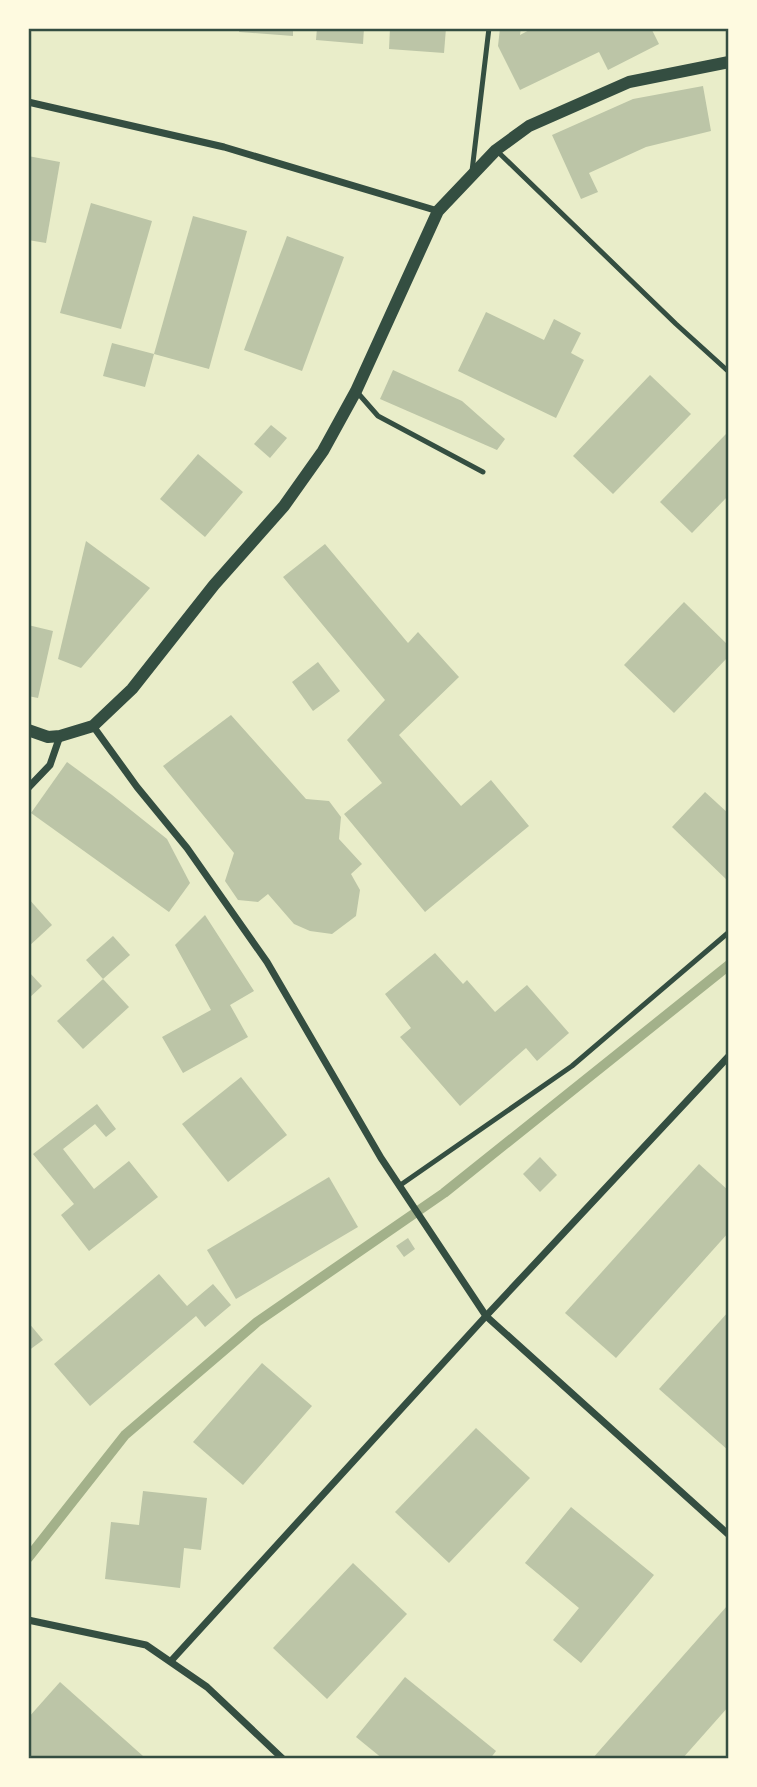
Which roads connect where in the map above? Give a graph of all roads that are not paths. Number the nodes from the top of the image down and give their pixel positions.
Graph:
1 (489, 28) edge
2 (729, 62) edge
3 (28, 102) edge
4 (496, 150) junction
5 (471, 174) junction
6 (438, 211) junction
7 (729, 372) edge
8 (356, 391) junction
9 (483, 472) dead end
10 (93, 726) junction
11 (28, 730) edge
12 (60, 736) junction
13 (28, 788) edge
14 (729, 932) edge
15 (729, 1056) edge
16 (399, 1186) junction
17 (486, 1316) junction
18 (729, 1535) edge
19 (29, 1621) edge
20 (171, 1661) junction
21 (283, 1759) edge

1 - 5 lane
2 - 4 street
3 - 6 street
4 - 5 street
4 - 7 lane
5 - 6 street
6 - 8 street
8 - 9 lane
8 - 10 street
10 - 12 street
10 - 16 street
11 - 12 street
12 - 13 street
14 - 16 lane
15 - 17 street
16 - 17 street
17 - 18 street
17 - 20 street
19 - 20 street
20 - 21 street

